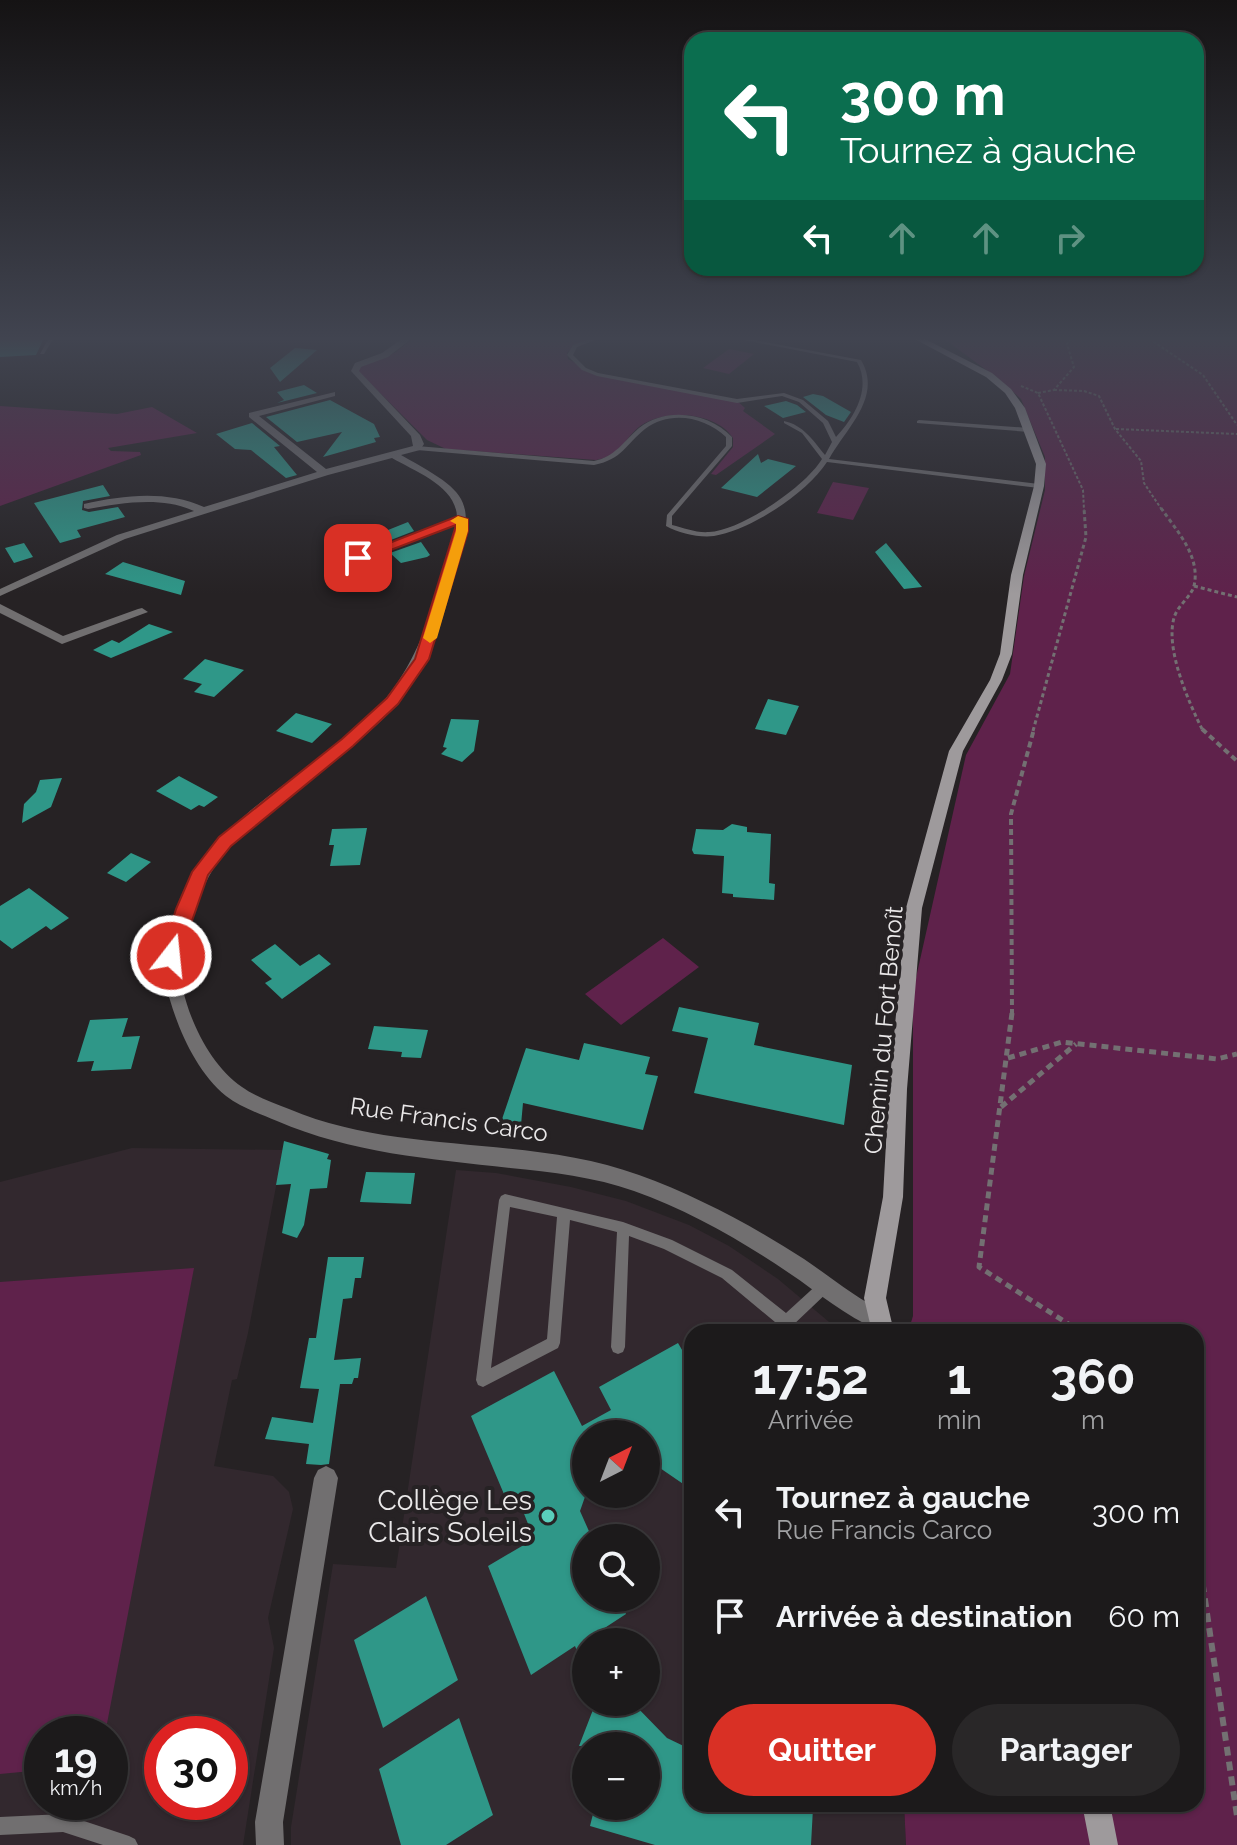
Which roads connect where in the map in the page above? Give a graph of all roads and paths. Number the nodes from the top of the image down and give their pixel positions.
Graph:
1 (261, 422) edge
2 (403, 422) edge
3 (652, 422) edge
4 (709, 422) edge
5 (786, 422) dead end
6 (826, 422) edge
7 (850, 422) edge
8 (920, 422) edge
9 (1025, 422) edge
10 (1052, 422) edge
11 (1112, 422) edge
12 (1115, 429) junction
13 (1029, 430) junction
14 (1237, 434) edge
15 (835, 442) junction
16 (417, 448) junction
17 (394, 455) junction
18 (826, 460) junction
19 (324, 473) junction
20 (1039, 486) junction
21 (88, 506) dead end
22 (201, 510) junction
23 (462, 519) junction
24 (330, 569) dead end
25 (1194, 586) junction
26 (0, 593) edge
27 (1237, 597) edge
28 (0, 608) edge
29 (142, 612) dead end
30 (1237, 761) edge
31 (1076, 1044) junction
32 (1237, 1054) edge
33 (1008, 1058) junction
34 (1001, 1107) junction
35 (564, 1213) junction
36 (623, 1228) junction
37 (826, 1285) junction
38 (877, 1324) edge
39 (880, 1324) edge
40 (1068, 1324) edge
41 (618, 1347) dead end
42 (326, 1478) dead end
43 (1204, 1593) edge
44 (1098, 1812) edge
45 (1237, 1816) edge
46 (0, 1826) edge
47 (129, 1845) edge
48 (270, 1845) edge
49 (1104, 1845) edge

1 - 19 street
2 - 16 street
3 - 16 lane
4 - 18 lane
5 - 18 lane
6 - 15 lane
7 - 15 lane
8 - 13 lane
9 - 13 street, Chemin du Fort Benoît
10 - 33 path
11 - 12 path
12 - 14 path
12 - 25 path
13 - 20 street, Chemin du Fort Benoît
15 - 18 lane
16 - 17 street
17 - 19 street
17 - 23 street
18 - 20 lane
19 - 22 street
20 - 39 street, Chemin du Fort Benoît
21 - 22 street
22 - 26 street
23 - 24 street
23 - 37 street, Rue Francis Carco
25 - 27 path
25 - 30 path
28 - 29 street
31 - 32 path
31 - 33 path
31 - 34 path
33 - 34 path
34 - 40 path
35 - 35 lane
35 - 36 lane
36 - 37 lane
36 - 41 lane
37 - 38 street, Rue Francis Carco
42 - 48 street
43 - 45 path
44 - 49 street
46 - 47 lane

